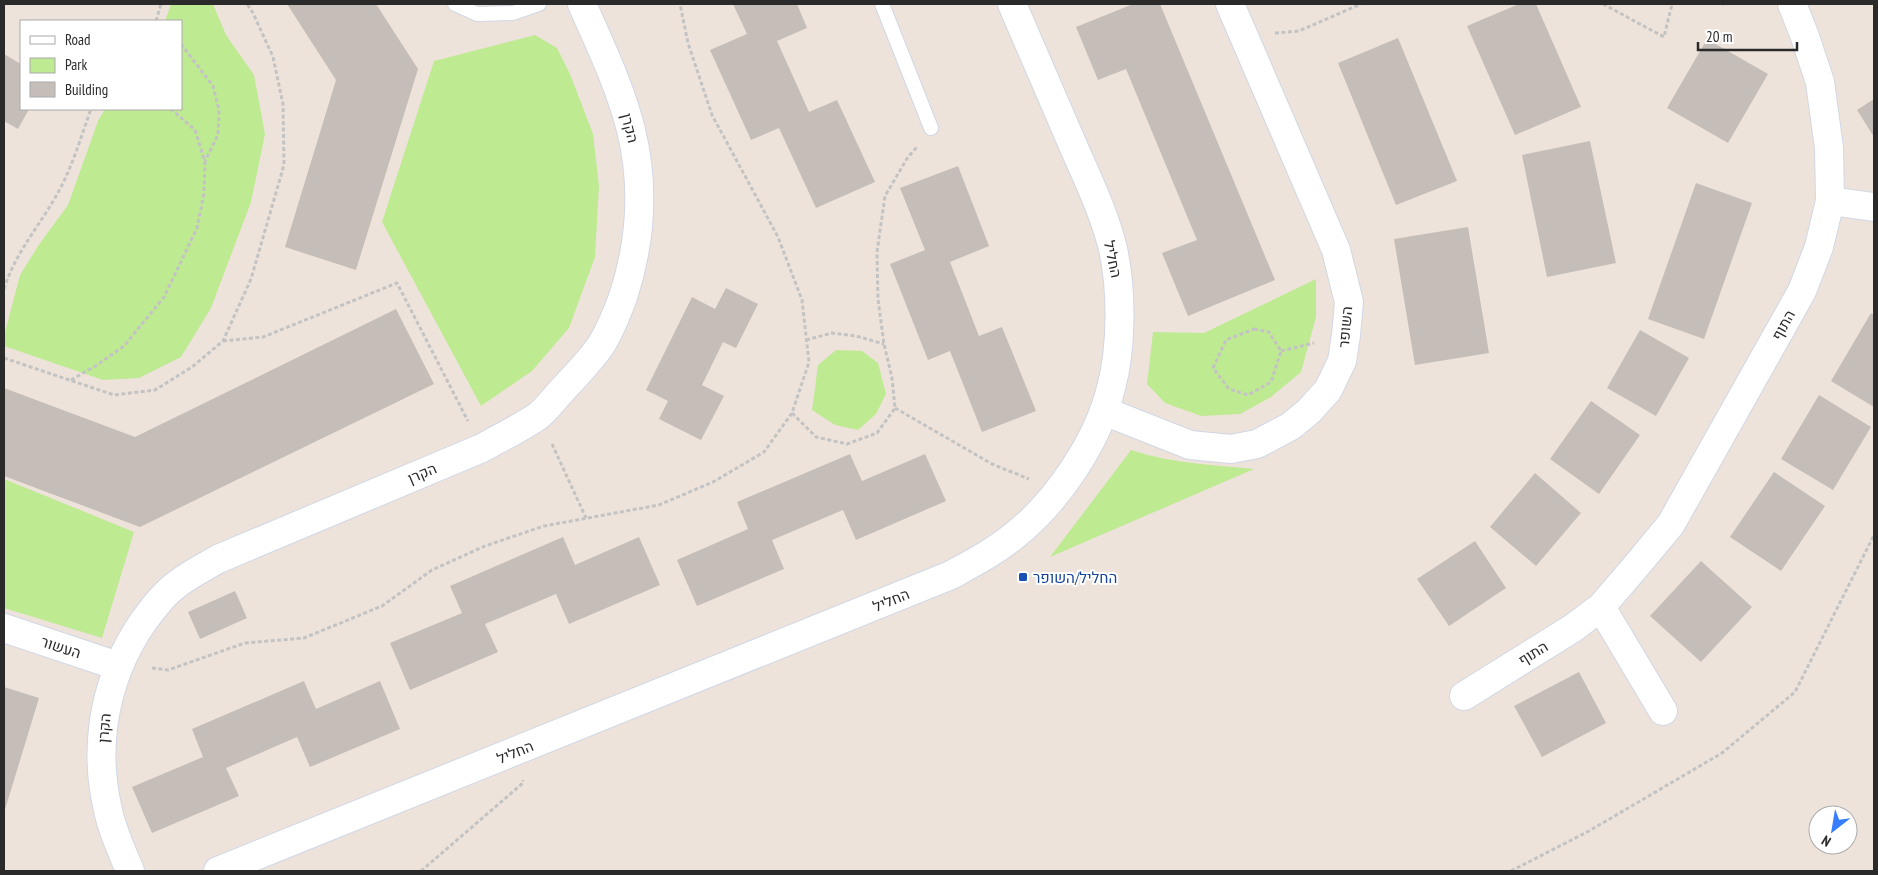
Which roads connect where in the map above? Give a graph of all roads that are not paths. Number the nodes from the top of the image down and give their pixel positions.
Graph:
1 (455, 4) edge
2 (539, 4) edge
3 (582, 4) edge
4 (882, 4) edge
5 (1012, 4) edge
6 (1230, 4) edge
7 (1792, 4) edge
8 (931, 128) road end
9 (1830, 200) junction
10 (1874, 207) edge
11 (1104, 410) junction
12 (1601, 607) junction
13 (4, 628) edge
14 (118, 666) junction
15 (1464, 696) dead end
16 (1663, 711) dead end
17 (130, 871) edge
18 (218, 871) edge

1 - 2 lane
3 - 14 street, הקרן
4 - 8 lane
5 - 11 street, החליל
6 - 11 street, השופר
7 - 9 street, התוף
9 - 10 street
9 - 12 street, התוף
11 - 18 street, החליל
12 - 15 street, התוף
12 - 16 street
13 - 14 street, העשור
14 - 17 street, הקרן

